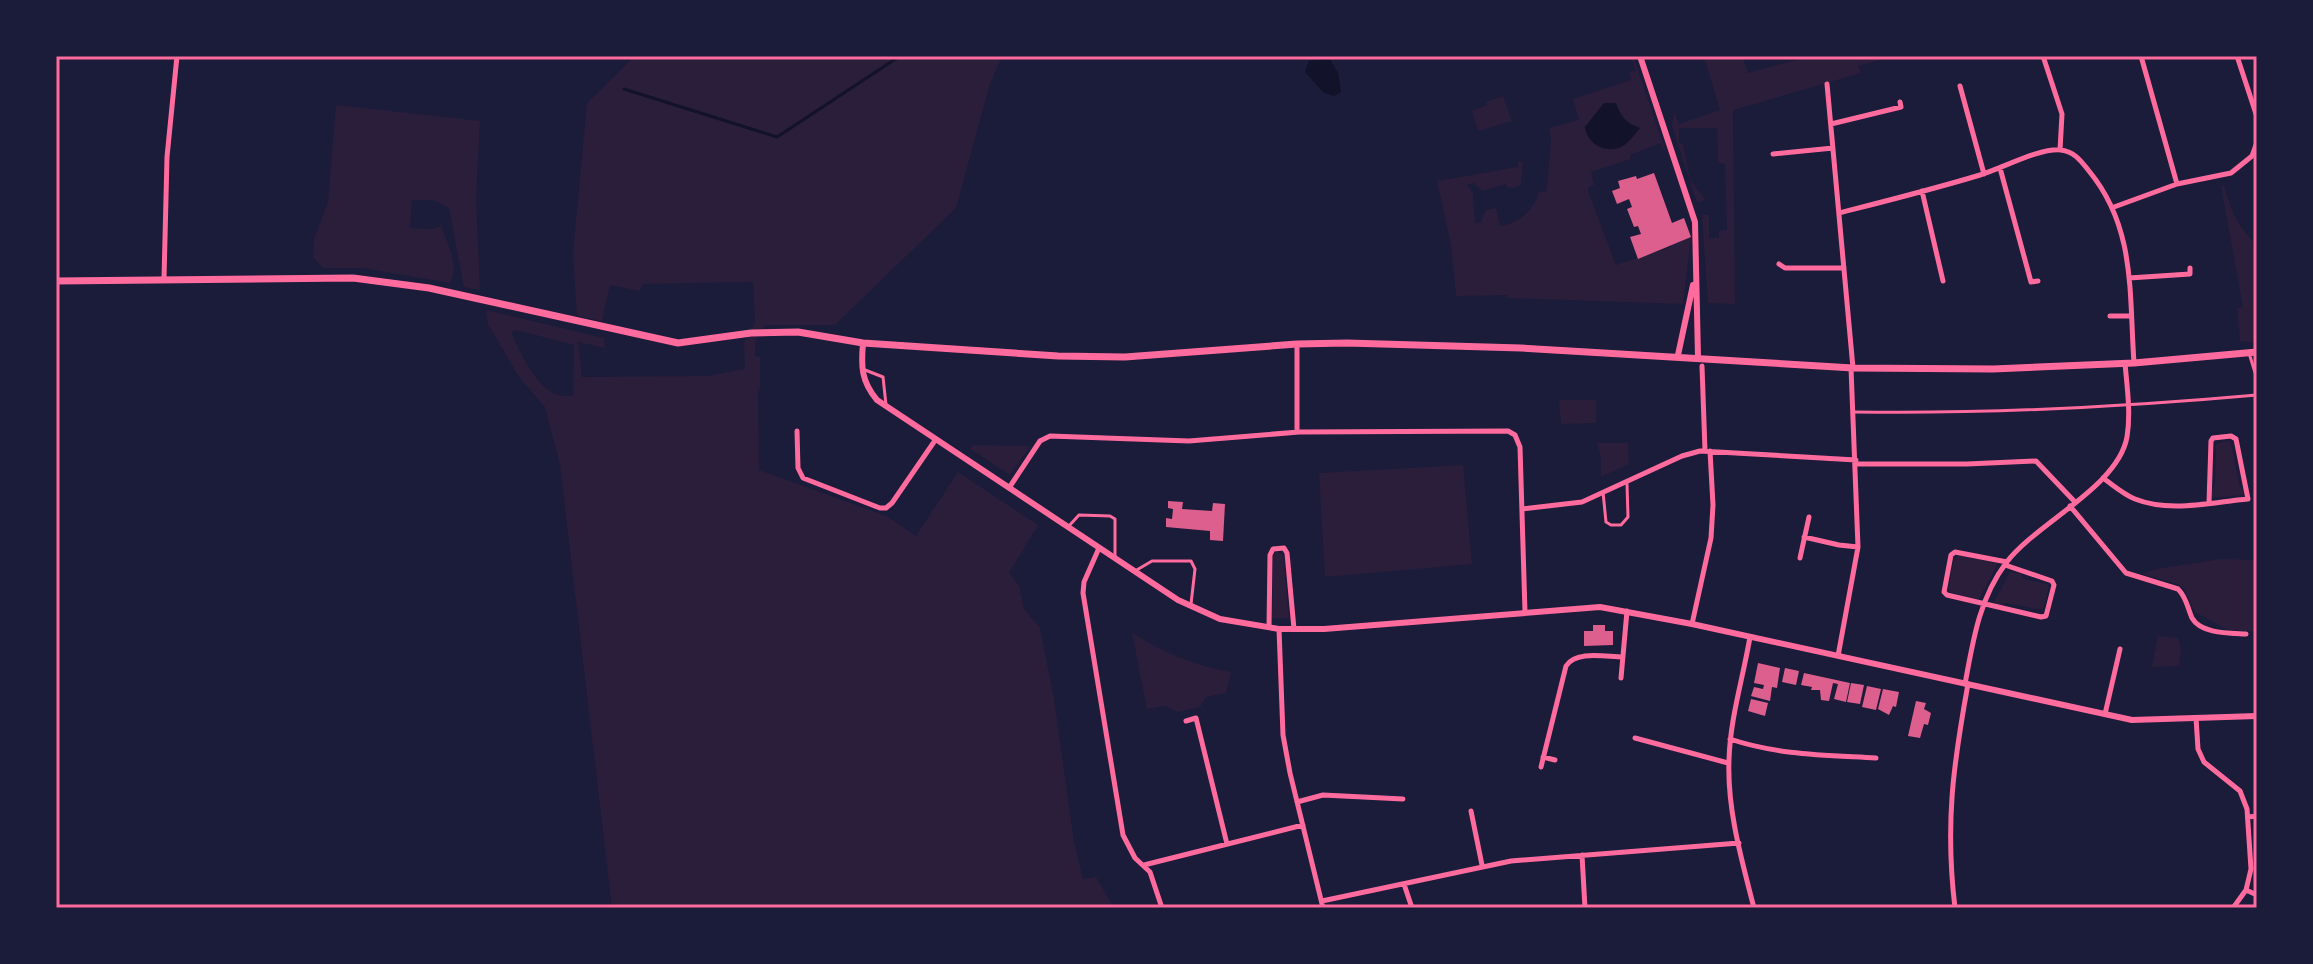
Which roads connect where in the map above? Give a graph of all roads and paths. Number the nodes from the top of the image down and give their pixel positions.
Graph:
1 (177, 56) edge
2 (1640, 56) edge
3 (2043, 56) edge
4 (2141, 56) edge
5 (2237, 56) edge
6 (1827, 84) dead end
7 (1960, 86) dead end
8 (1900, 102) dead end
9 (2257, 117) edge
10 (1831, 124) junction
11 (2257, 142) edge
12 (1833, 148) junction
13 (2060, 150) junction
14 (1773, 154) dead end
15 (2254, 159) edge
16 (2000, 168) junction
17 (1984, 174) junction
18 (2177, 184) junction
19 (1922, 191) junction
20 (2114, 207) junction
21 (1839, 213) junction
22 (1779, 264) dead end
23 (1844, 268) junction
24 (2190, 268) dead end
25 (1696, 274) junction
26 (2129, 278) junction
27 (164, 279) junction
28 (56, 281) edge
29 (1943, 281) dead end
30 (2038, 281) dead end
31 (2110, 316) dead end
32 (2131, 316) junction
33 (863, 343) junction
34 (1297, 344) junction
35 (2253, 352) edge
36 (1678, 355) junction
37 (1698, 357) junction
38 (2130, 363) junction
39 (1702, 366) dead end
40 (1852, 368) junction
41 (861, 370) junction
42 (2257, 379) edge
43 (2257, 395) edge
44 (886, 406) junction
45 (2128, 406) junction
46 (1854, 412) junction
47 (797, 431) dead end
48 (1297, 432) junction
49 (936, 439) junction
50 (1708, 451) junction
51 (1856, 462) junction
52 (2103, 478) junction
53 (1627, 480) junction
54 (1009, 488) junction
55 (1603, 492) junction
56 (2209, 503) junction
57 (2073, 504) junction
58 (1522, 509) junction
59 (1809, 517) dead end
60 (1068, 527) junction
61 (1804, 537) junction
62 (1858, 547) junction
63 (1099, 548) junction
64 (1114, 558) junction
65 (1800, 558) dead end
66 (2006, 564) junction
67 (1135, 571) junction
68 (1983, 605) junction
69 (1190, 606) junction
70 (1627, 610) junction
71 (1525, 612) junction
72 (1692, 624) junction
73 (1269, 628) junction
74 (1279, 629) junction
75 (1294, 629) junction
76 (2246, 634) dead end
77 (1750, 637) junction
78 (2120, 649) dead end
79 (1838, 656) junction
80 (1623, 657) junction
81 (1621, 678) dead end
82 (1966, 684) junction
83 (1557, 703) junction
84 (1566, 706) dead end
85 (2105, 715) junction
86 (2257, 716) edge
87 (2196, 718) junction
88 (1186, 721) dead end
89 (1635, 738) dead end
90 (1730, 739) junction
91 (1543, 757) junction
92 (1876, 758) dead end
93 (1555, 760) dead end
94 (1728, 763) junction
95 (1541, 767) dead end
96 (1403, 799) dead end
97 (1297, 802) junction
98 (1471, 811) dead end
99 (2257, 816) edge
100 (2248, 817) junction
101 (1303, 825) junction
102 (1739, 843) junction
103 (1227, 844) junction
104 (1582, 855) junction
105 (1144, 865) junction
106 (1482, 865) junction
107 (1404, 884) junction
108 (2246, 890) junction
109 (2257, 895) edge
110 (1323, 905) edge
111 (1162, 908) edge
112 (1412, 908) edge
113 (1585, 908) edge
114 (1754, 908) edge
115 (1955, 908) edge
116 (2233, 908) edge

1 - 27 street
2 - 25 street
3 - 13 street
4 - 18 street
5 - 9 street
6 - 10 street
7 - 17 street
8 - 10 street
10 - 12 street
11 - 15 street
12 - 14 street
12 - 21 street
13 - 16 street
13 - 20 street
15 - 18 street
16 - 17 street
16 - 30 street
17 - 19 street
18 - 20 street
19 - 21 street
19 - 29 street
20 - 26 street
21 - 23 street
22 - 23 street
23 - 40 street
24 - 26 street
25 - 36 street
25 - 37 street
26 - 32 street
27 - 28 main road
27 - 33 main road
31 - 32 street
32 - 38 street
33 - 34 main road
33 - 41 street
34 - 36 main road
34 - 48 street
35 - 38 main road
35 - 42 lane
36 - 37 main road
37 - 40 main road
38 - 40 main road
38 - 45 street
39 - 50 street
40 - 46 street
41 - 44 street
41 - 44 lane
43 - 45 lane
44 - 49 street
45 - 46 lane
45 - 52 street
46 - 51 street
47 - 49 street
48 - 54 street
48 - 58 street
49 - 54 street
50 - 51 street
50 - 53 street
50 - 72 street
51 - 57 street
51 - 62 street
52 - 56 street
52 - 57 street
53 - 55 street
53 - 55 lane
54 - 60 street
55 - 58 street
56 - 56 street
57 - 66 street
57 - 76 street
58 - 71 street
59 - 61 street
60 - 63 street
60 - 64 lane
61 - 62 street
61 - 65 street
62 - 79 street
63 - 64 street
63 - 105 street
64 - 67 street
66 - 68 street
66 - 68 street
66 - 68 street
67 - 69 street
67 - 69 lane
68 - 82 street
69 - 73 street
70 - 71 street
70 - 72 street
70 - 80 street
71 - 75 street
72 - 77 street
73 - 74 street
73 - 75 street
74 - 75 street
74 - 97 street
77 - 79 street
77 - 90 street
78 - 85 street
79 - 82 street
80 - 81 street
80 - 83 street
82 - 85 street
82 - 115 street
83 - 84 street
83 - 91 street
85 - 87 street
86 - 87 street
87 - 100 street
88 - 103 street
89 - 94 street
90 - 92 street
90 - 94 street
91 - 93 street
91 - 95 street
94 - 102 street
96 - 97 street
97 - 101 street
98 - 106 street
99 - 100 street
100 - 108 street
101 - 103 street
101 - 110 street
102 - 104 street
102 - 114 street
103 - 105 street
104 - 106 street
104 - 113 street
105 - 111 street
106 - 107 street
107 - 110 street
107 - 112 street
108 - 109 street
108 - 116 street

